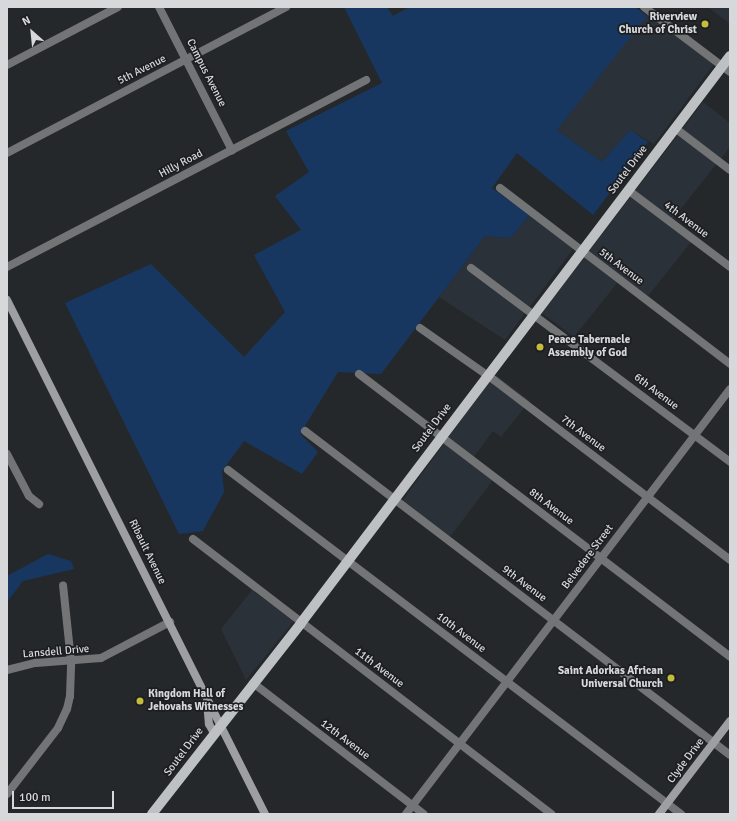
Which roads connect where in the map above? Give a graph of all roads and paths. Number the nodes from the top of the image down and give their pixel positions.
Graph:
1 (118, 7) edge
2 (159, 7) edge
3 (286, 7) edge
4 (644, 7) edge
5 (730, 56) edge
6 (186, 60) junction
7 (7, 65) edge
8 (726, 69) edge
9 (366, 80) dead end
10 (675, 128) junction
11 (232, 150) junction
12 (7, 153) edge
13 (730, 170) edge
14 (500, 188) dead end
15 (628, 190) junction
16 (582, 251) junction
17 (7, 267) edge
18 (730, 267) edge
19 (471, 268) dead end
20 (7, 300) edge
21 (534, 313) junction
22 (420, 328) dead end
23 (730, 364) edge
24 (359, 374) dead end
25 (487, 375) junction
26 (730, 389) edge
27 (305, 431) dead end
28 (695, 435) junction
29 (440, 437) junction
30 (7, 454) edge
31 (730, 462) edge
32 (228, 470) dead end
33 (648, 497) junction
34 (396, 498) junction
35 (39, 504) dead end
36 (192, 539) dead end
37 (601, 558) junction
38 (730, 560) edge
39 (348, 561) junction
40 (63, 585) dead end
41 (554, 620) junction
42 (170, 622) junction
43 (301, 623) junction
44 (730, 657) edge
45 (71, 661) junction
46 (7, 670) edge
47 (507, 681) junction
48 (252, 683) junction
49 (207, 697) junction
50 (730, 721) edge
51 (221, 723) junction
52 (214, 733) junction
53 (714, 743) junction
54 (460, 744) junction
55 (730, 755) edge
56 (7, 794) edge
57 (667, 804) junction
58 (413, 805) junction
59 (152, 814) edge
60 (265, 814) edge
61 (406, 814) edge
62 (424, 814) edge
63 (552, 814) edge
64 (659, 814) edge
65 (681, 814) edge

1 - 7 street
2 - 6 street, Campus Avenue
3 - 6 street, 5th Avenue
4 - 8 street
5 - 8 main road, Soutel Drive
6 - 11 street, Campus Avenue
6 - 12 street, 5th Avenue
8 - 10 main road, Soutel Drive
9 - 11 street, Hilly Road
10 - 13 street
10 - 15 main road, Soutel Drive
11 - 17 street, Hilly Road
14 - 16 street, 5th Avenue
15 - 16 main road, Soutel Drive
15 - 18 street, 4th Avenue
16 - 21 main road, Soutel Drive
16 - 23 street, 5th Avenue
19 - 21 street, 6th Avenue
20 - 42 street, Ribault Avenue
21 - 25 main road, Soutel Drive
21 - 28 street, 6th Avenue
22 - 25 street, 7th Avenue
24 - 29 street, 8th Avenue
25 - 29 main road, Soutel Drive
25 - 33 street, 7th Avenue
26 - 28 street, Belvedere Street
27 - 34 street, 9th Avenue
28 - 31 street, 6th Avenue
28 - 33 street, Belvedere Street
29 - 34 main road, Soutel Drive
29 - 37 street, 8th Avenue
30 - 35 street
32 - 39 street, 10th Avenue
33 - 37 street, Belvedere Street
33 - 38 street, 7th Avenue
34 - 39 main road, Soutel Drive
34 - 41 street, 9th Avenue
36 - 43 street, 11th Avenue
37 - 41 street, Belvedere Street
37 - 44 street, 8th Avenue
39 - 43 main road, Soutel Drive
39 - 47 street, 10th Avenue
40 - 45 street
41 - 47 street, Belvedere Street
41 - 53 street, 9th Avenue
42 - 45 street, Lansdell Drive
42 - 49 street, Ribault Avenue
43 - 48 main road, Soutel Drive
43 - 54 street, 11th Avenue
45 - 46 street, Lansdell Drive
45 - 56 street
47 - 54 street, Belvedere Street
47 - 57 street, 10th Avenue
48 - 51 main road, Soutel Drive
48 - 58 street, 12th Avenue
49 - 51 street, Ribault Avenue
49 - 52 street
50 - 53 street, Clyde Drive
51 - 52 main road, Soutel Drive
51 - 60 street, Ribault Avenue
52 - 59 main road, Soutel Drive
53 - 55 street, 9th Avenue
53 - 57 street, Clyde Drive
54 - 58 street, Belvedere Street
54 - 63 street, 11th Avenue
57 - 64 street, Clyde Drive
57 - 65 street, 10th Avenue
58 - 61 street, Belvedere Street
58 - 62 street, 12th Avenue

